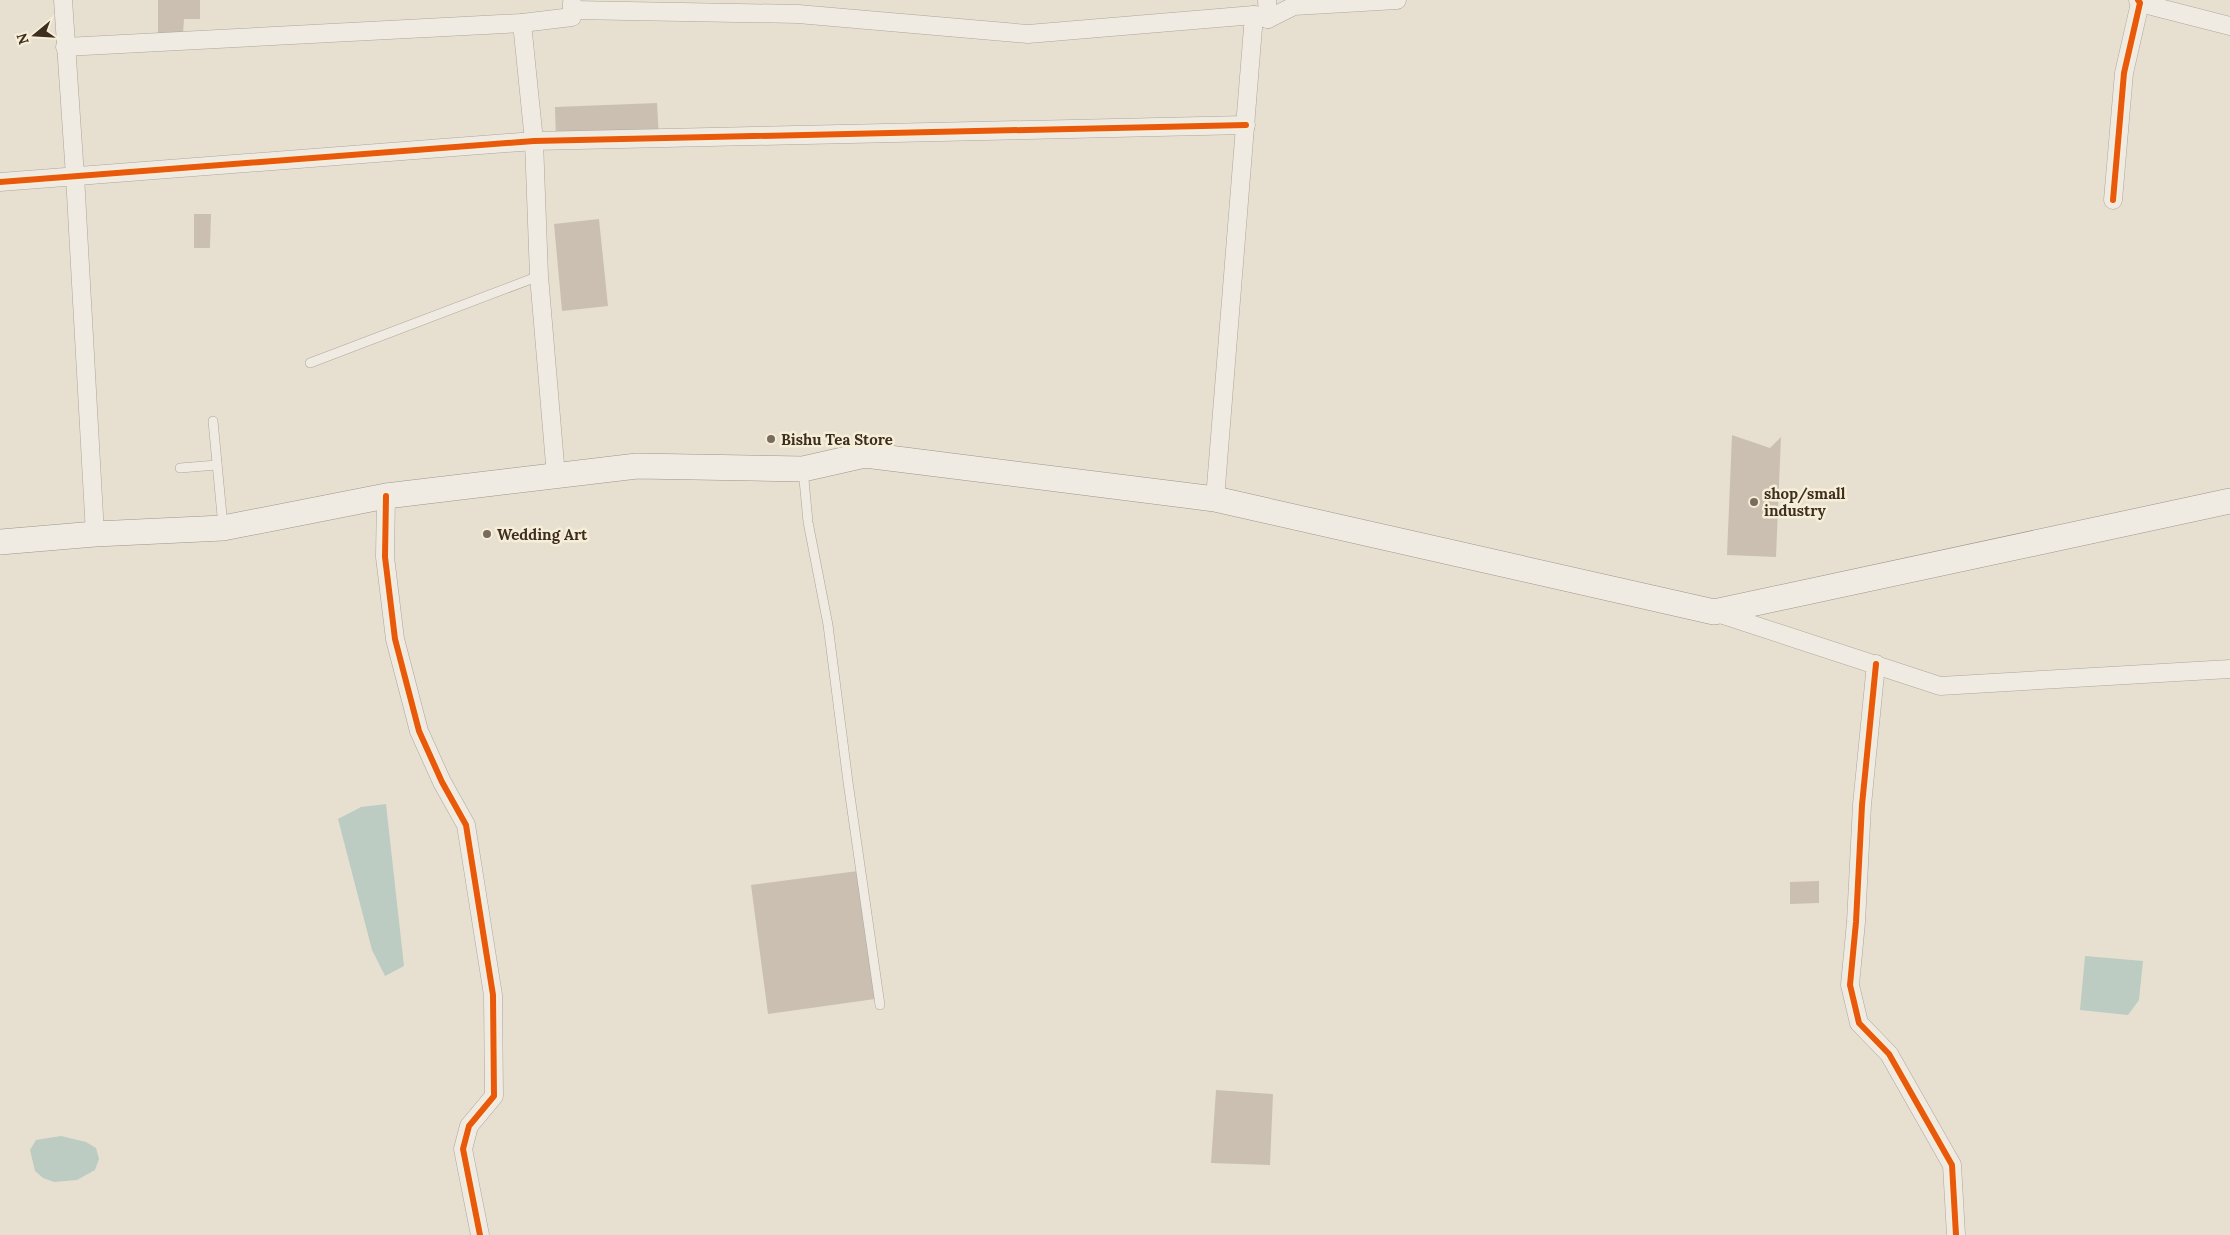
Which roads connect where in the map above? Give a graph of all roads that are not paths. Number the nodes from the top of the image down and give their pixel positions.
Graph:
1 (63, 0) edge
2 (1267, 0) edge
3 (1397, 0) edge
4 (2139, 1) edge
5 (572, 5) edge
6 (1261, 17) junction
7 (522, 23) junction
8 (2230, 26) edge
9 (65, 47) junction
10 (1246, 125) junction
11 (534, 141) junction
12 (75, 176) junction
13 (0, 182) edge
14 (2113, 200) dead end
15 (539, 276) junction
16 (310, 363) dead end
17 (213, 421) dead end
18 (217, 465) junction
19 (180, 468) dead end
20 (803, 469) junction
21 (556, 476) junction
22 (386, 496) junction
23 (1215, 499) junction
24 (2230, 501) edge
25 (223, 528) junction
26 (95, 534) junction
27 (0, 542) edge
28 (1714, 612) junction
29 (1876, 664) junction
30 (2230, 669) edge
31 (880, 1005) dead end
32 (480, 1235) edge
33 (1956, 1235) edge

1 - 9 street
2 - 6 street
3 - 6 street
4 - 8 street
4 - 14 street
5 - 6 street
5 - 7 street
6 - 10 street
7 - 9 street
7 - 11 street
9 - 12 street
10 - 11 street
10 - 23 street
11 - 12 street
11 - 15 street
12 - 13 street
12 - 26 street
15 - 16 lane
15 - 21 street
17 - 18 lane
18 - 19 lane
18 - 25 lane
20 - 21 main road
20 - 23 main road
20 - 31 lane
21 - 22 main road
22 - 25 main road
22 - 32 street
23 - 28 main road
24 - 28 main road
25 - 26 main road
26 - 27 main road
28 - 29 street
29 - 30 street
29 - 33 street

